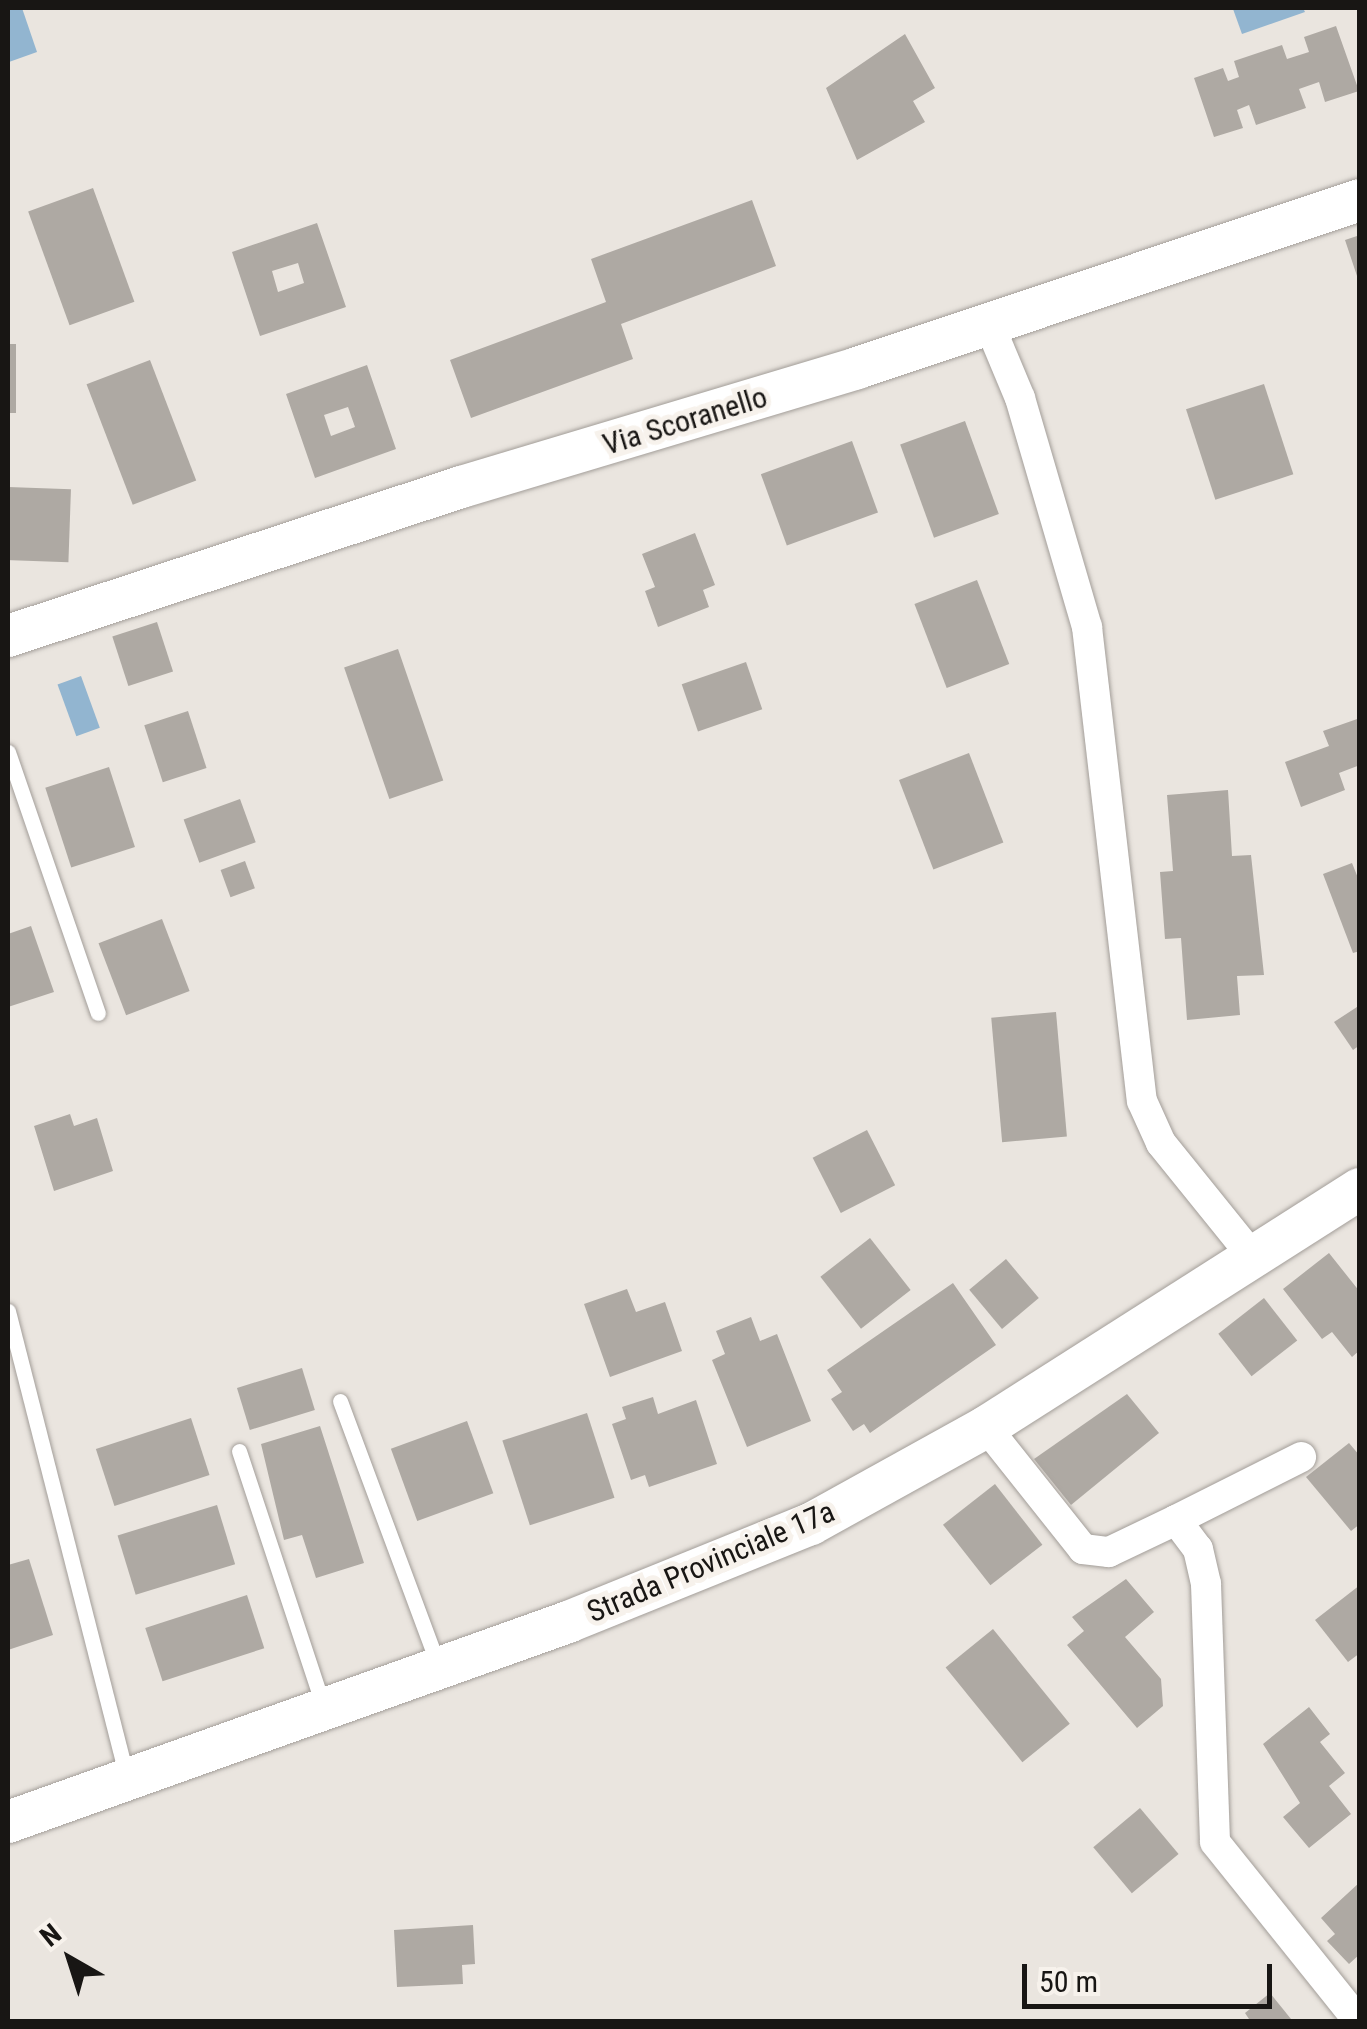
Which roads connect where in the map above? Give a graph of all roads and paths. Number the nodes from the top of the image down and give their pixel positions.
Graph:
1 (1360, 200) edge
2 (989, 324) junction
3 (8, 636) edge
4 (8, 752) edge
5 (98, 1013) dead end
6 (1360, 1189) edge
7 (1253, 1258) junction
8 (8, 1311) edge
9 (340, 1401) dead end
10 (986, 1427) junction
11 (239, 1451) dead end
12 (1301, 1457) dead end
13 (1176, 1520) junction
14 (439, 1668) junction
15 (324, 1709) junction
16 (128, 1779) junction
17 (8, 1822) edge
18 (1358, 2022) edge

1 - 2 main road, Via Scoranello
2 - 3 main road, Via Scoranello
2 - 7 street
4 - 5 lane
6 - 7 main road, Strada Provinciale 17a
7 - 10 main road, Strada Provinciale 17a
8 - 16 lane
9 - 14 lane
10 - 13 street
10 - 14 main road, Strada Provinciale 17a
11 - 15 lane
12 - 13 street
13 - 18 street
14 - 15 main road, Strada Provinciale 17a
15 - 16 main road, Strada Provinciale 17a
16 - 17 main road, Strada Provinciale 17a

